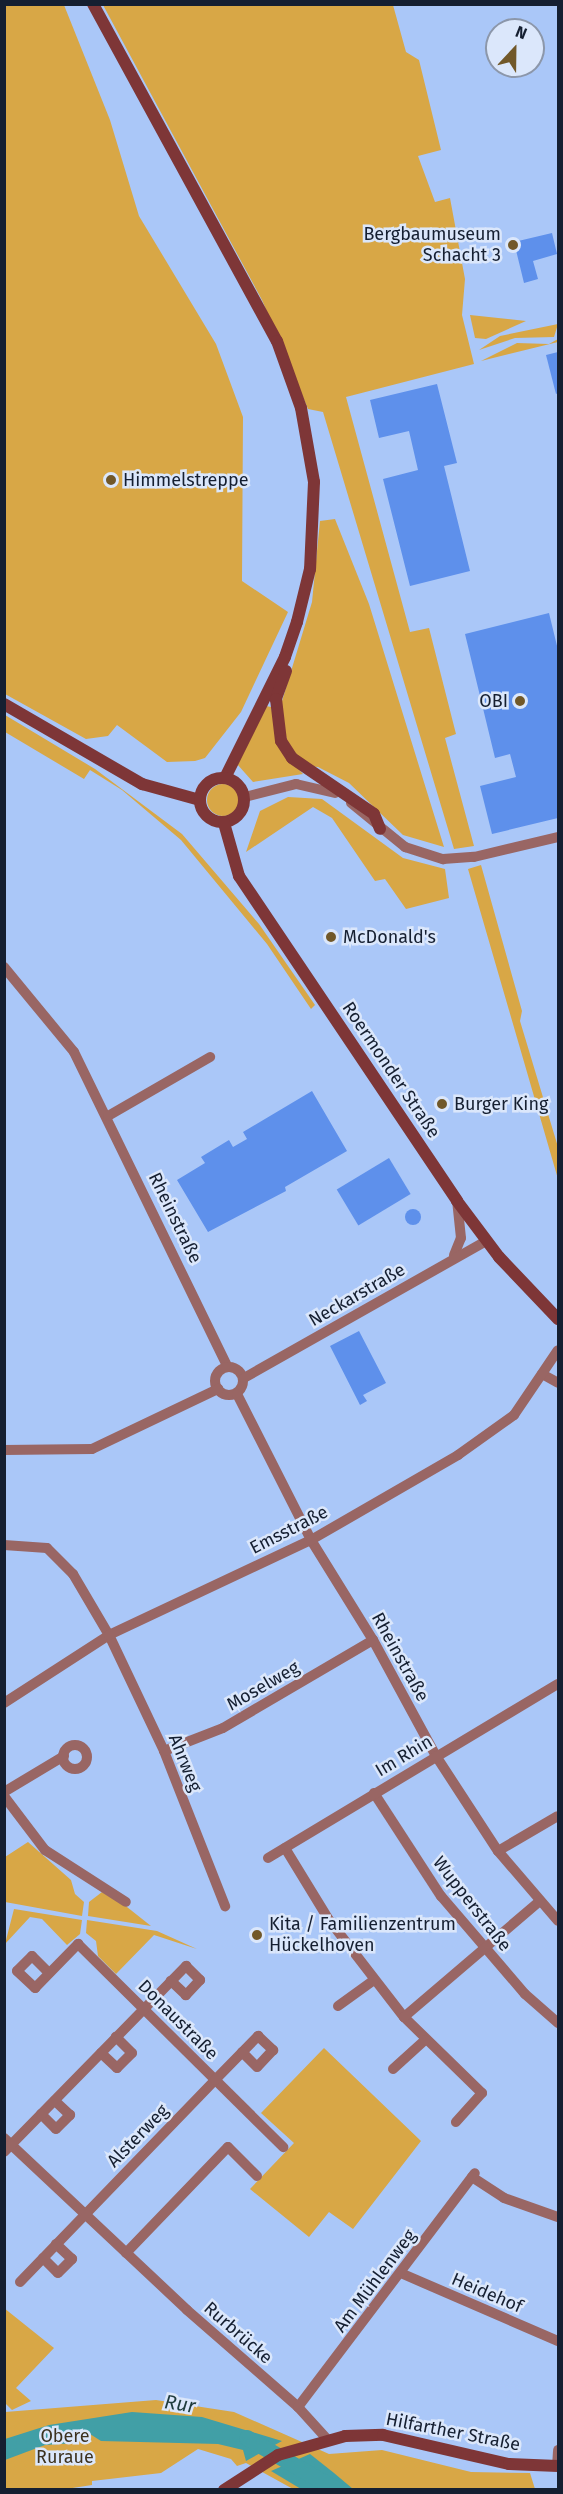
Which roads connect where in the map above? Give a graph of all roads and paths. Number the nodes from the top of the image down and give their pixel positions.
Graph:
1 (93, 4) edge
2 (307, 584) junction
3 (4, 704) edge
4 (225, 778) junction
5 (245, 797) junction
6 (200, 800) junction
7 (224, 823) junction
8 (380, 829) junction
9 (558, 837) edge
10 (4, 967) edge
11 (210, 1057) dead end
12 (108, 1116) junction
13 (457, 1201) junction
14 (486, 1241) junction
15 (454, 1256) junction
16 (558, 1320) edge
17 (558, 1350) edge
18 (227, 1366) junction
19 (542, 1374) junction
20 (244, 1378) junction
21 (558, 1383) edge
22 (218, 1389) junction
23 (237, 1394) junction
24 (4, 1450) edge
25 (311, 1540) junction
26 (4, 1545) edge
27 (109, 1635) junction
28 (373, 1640) junction
29 (558, 1684) edge
30 (4, 1703) edge
31 (164, 1752) junction
32 (64, 1756) dead end
33 (436, 1756) junction
34 (4, 1794) edge
35 (374, 1794) junction
36 (558, 1816) edge
37 (285, 1848) junction
38 (498, 1851) junction
39 (268, 1858) dead end
40 (540, 1901) junction
41 (126, 1902) dead end
42 (225, 1906) dead end
43 (558, 1921) edge
44 (484, 1949) junction
45 (49, 1973) dead end
46 (374, 1980) junction
47 (171, 1981) dead end
48 (338, 2006) dead end
49 (142, 2010) junction
50 (404, 2017) junction
51 (558, 2023) edge
52 (116, 2037) junction
53 (426, 2040) junction
54 (242, 2052) dead end
55 (101, 2053) junction
56 (393, 2069) dead end
57 (215, 2080) junction
58 (55, 2101) junction
59 (42, 2115) junction
60 (456, 2122) dead end
61 (7, 2145) edge
62 (283, 2147) dead end
63 (257, 2176) dead end
64 (85, 2214) junction
65 (558, 2217) edge
66 (56, 2244) junction
67 (126, 2253) junction
68 (43, 2258) junction
69 (403, 2274) junction
70 (20, 2282) dead end
71 (558, 2341) edge
72 (298, 2407) junction
73 (327, 2439) junction
74 (558, 2450) edge
75 (558, 2466) edge
76 (224, 2490) edge

1 - 2 main road
2 - 4 main road
2 - 8 main road
3 - 6 main road
4 - 5 main road
4 - 6 main road
5 - 7 main road
5 - 8 street
6 - 7 main road
7 - 13 main road, Roermonder Straße
8 - 9 street
10 - 12 street, Rheinstraße
11 - 12 street
12 - 18 street, Rheinstraße
13 - 14 main road, Roermonder Straße
13 - 15 street
14 - 15 street, Neckarstraße
14 - 16 main road, Roermonder Straße
15 - 20 street, Neckarstraße
17 - 19 street, Emsstraße
18 - 20 street, Rheinstraße
18 - 22 street
19 - 21 street
19 - 25 street, Emsstraße
20 - 23 street
22 - 23 street
22 - 24 street
23 - 25 street, Rheinstraße
25 - 27 street, Emsstraße
25 - 28 street, Rheinstraße
26 - 27 street, Ahrweg
27 - 30 street, Emsstraße
27 - 31 street, Ahrweg
28 - 31 street, Moselweg
28 - 33 street, Rheinstraße
29 - 33 street, Im Rhin
31 - 42 street, Ahrweg
32 - 34 street
33 - 35 street, Im Rhin
33 - 38 street, Rheinstraße
34 - 41 street
35 - 37 street, Im Rhin
35 - 44 street, Wupperstraße
36 - 38 street
37 - 39 street, Im Rhin
37 - 46 street
38 - 40 street, Rheinstraße
40 - 43 street, Rheinstraße
40 - 44 street
44 - 50 street
44 - 51 street, Wupperstraße
45 - 49 street, Donaustraße
46 - 48 street
46 - 50 street
47 - 49 street
49 - 52 street
49 - 57 street, Donaustraße
50 - 53 street
52 - 55 street
52 - 55 street
53 - 56 street
53 - 60 street
54 - 57 street, Alsterweg
55 - 58 street
57 - 62 street, Donaustraße
57 - 64 street, Alsterweg
58 - 59 street
58 - 59 street
59 - 61 street
61 - 64 street, Rurbrücke
63 - 67 street
64 - 66 street, Alsterweg
64 - 67 street, Rurbrücke
65 - 69 street, Am Mühlenweg
66 - 68 street, Alsterweg
66 - 68 street
67 - 72 street, Rurbrücke
68 - 70 street, Alsterweg
69 - 71 street, Heidehof
69 - 72 street, Am Mühlenweg
72 - 73 street, Rurbrücke
73 - 75 main road, Hilfarther Straße
73 - 76 main road, Hilfarther Straße
74 - 75 street

